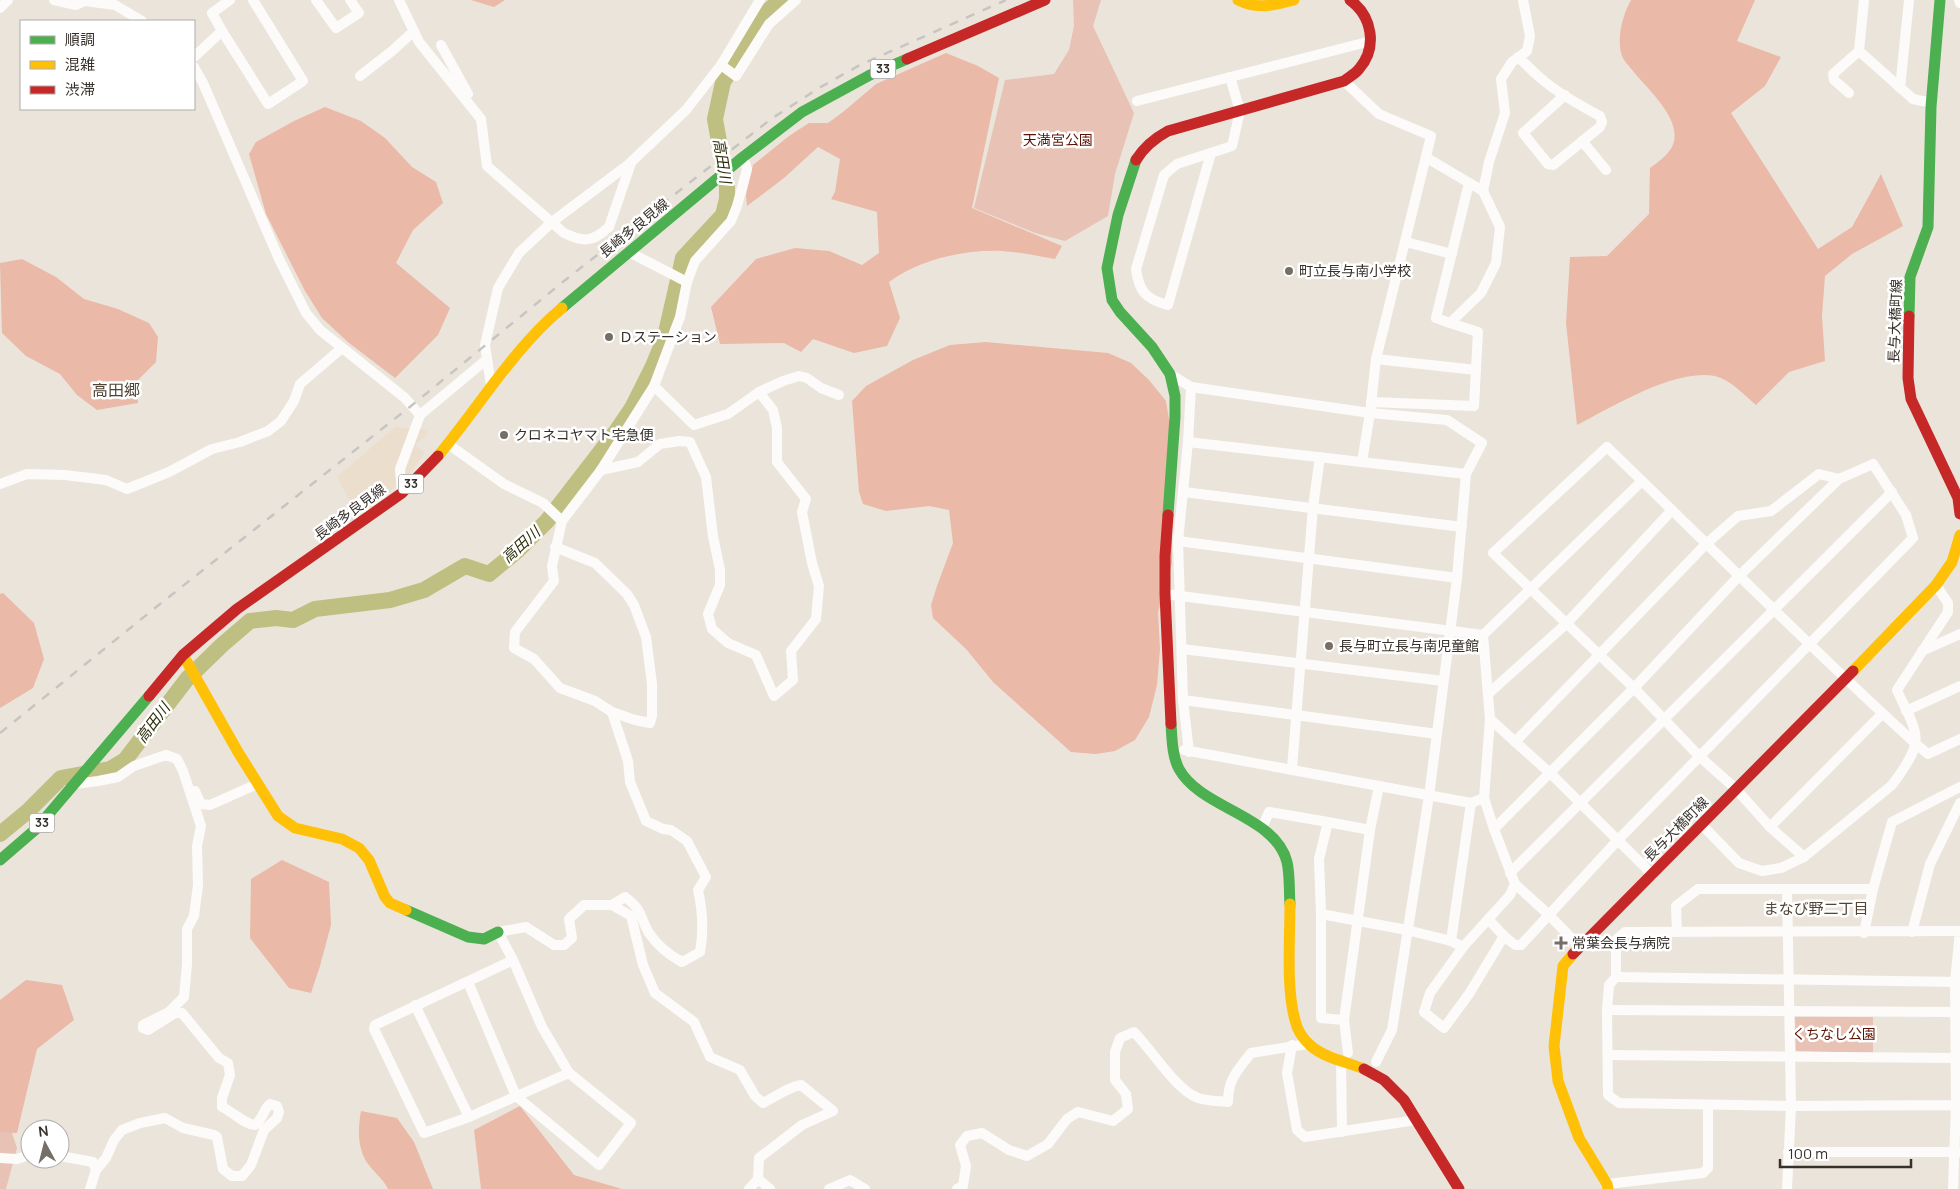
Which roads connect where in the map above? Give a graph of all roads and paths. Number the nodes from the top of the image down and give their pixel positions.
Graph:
1 (8, 0) edge
2 (54, 0) edge
3 (230, 0) edge
4 (252, 0) edge
5 (316, 0) edge
6 (350, 0) edge
7 (399, 0) edge
8 (760, 0) edge
9 (796, 0) edge
10 (1045, 0) edge
11 (1238, 0) edge
12 (1294, 0) edge
13 (1351, 0) edge
14 (1523, 0) edge
15 (1864, 0) edge
16 (1909, 0) edge
17 (1940, 0) edge
18 (0, 8) edge
19 (140, 20) edge
20 (222, 31) junction
21 (414, 31) junction
22 (1372, 41) junction
23 (441, 45) dead end
24 (1859, 51) junction
25 (195, 56) edge
26 (1518, 57) junction
27 (722, 66) junction
28 (195, 69) edge
29 (360, 76) dead end
30 (1230, 77) junction
31 (195, 79) edge
32 (1344, 81) junction
33 (203, 84) junction
34 (1900, 88) junction
35 (1849, 92) dead end
36 (1564, 95) junction
37 (464, 98) junction
38 (1137, 101) dead end
39 (1932, 103) junction
40 (1240, 111) junction
41 (1582, 142) junction
42 (1211, 153) junction
43 (1427, 158) junction
44 (739, 161) junction
45 (630, 163) junction
46 (1606, 170) dead end
47 (1469, 183) junction
48 (1483, 191) junction
49 (552, 222) junction
50 (1406, 242) junction
51 (629, 252) junction
52 (1452, 254) junction
53 (687, 282) junction
54 (1450, 323) junction
55 (342, 348) junction
56 (1376, 359) junction
57 (486, 360) junction
58 (1476, 370) junction
59 (1170, 374) junction
60 (491, 386) junction
61 (654, 386) junction
62 (1190, 387) junction
63 (759, 392) junction
64 (839, 395) dead end
65 (1371, 408) junction
66 (420, 415) junction
67 (1188, 442) junction
68 (448, 444) junction
69 (1320, 457) junction
70 (1362, 462) junction
71 (601, 470) junction
72 (1466, 474) junction
73 (1839, 479) junction
74 (1642, 481) junction
75 (0, 484) edge
76 (1184, 492) junction
77 (1892, 492) junction
78 (402, 493) junction
79 (1313, 507) junction
80 (1672, 510) junction
81 (1960, 514) edge
82 (560, 519) junction
83 (1462, 527) junction
84 (1960, 535) edge
85 (1178, 540) junction
86 (1706, 544) junction
87 (555, 547) junction
88 (1308, 558) junction
89 (1740, 575) junction
90 (1457, 578) junction
91 (1936, 584) junction
92 (1531, 588) junction
93 (1165, 594) junction
94 (1181, 596) junction
95 (1774, 610) junction
96 (1304, 612) junction
97 (1566, 624) junction
98 (1450, 630) junction
99 (1960, 634) edge
100 (1483, 635) junction
101 (1809, 644) junction
102 (1182, 649) junction
103 (1922, 651) junction
104 (1599, 655) junction
105 (186, 659) junction
106 (1300, 664) junction
107 (1844, 679) junction
108 (1443, 682) junction
109 (1960, 686) edge
110 (1634, 688) junction
111 (1488, 694) junction
112 (1183, 700) junction
113 (1906, 710) junction
114 (612, 712) junction
115 (1882, 714) junction
116 (1297, 716) junction
117 (1490, 718) junction
118 (1664, 720) junction
119 (1437, 734) junction
120 (1960, 739) edge
121 (1516, 742) junction
122 (1916, 744) junction
123 (1172, 747) junction
124 (1189, 752) junction
125 (1700, 757) junction
126 (1292, 769) junction
127 (183, 770) junction
128 (1550, 774) junction
129 (76, 782) junction
130 (257, 784) junction
131 (1379, 786) junction
132 (1736, 789) junction
133 (1956, 789) edge
134 (1429, 796) junction
135 (1484, 798) junction
136 (1960, 802) edge
137 (1471, 803) junction
138 (1580, 804) junction
139 (1328, 822) junction
140 (1702, 825) junction
141 (1770, 827) junction
142 (1262, 828) junction
143 (1370, 830) junction
144 (1494, 830) junction
145 (1617, 841) junction
146 (1804, 857) junction
147 (0, 860) edge
148 (1510, 873) junction
149 (1653, 875) junction
150 (1515, 884) junction
151 (1788, 889) junction
152 (1873, 889) junction
153 (612, 905) junction
154 (1321, 914) junction
155 (1548, 914) junction
156 (1488, 919) junction
157 (1357, 922) junction
158 (1407, 930) junction
159 (1788, 931) junction
160 (1960, 931) edge
161 (498, 932) junction
162 (1677, 932) junction
163 (1912, 932) junction
164 (1864, 933) junction
165 (1504, 936) junction
166 (1452, 941) junction
167 (1463, 947) junction
168 (1580, 947) junction
169 (513, 960) junction
170 (1616, 977) junction
171 (1788, 980) junction
172 (468, 982) junction
173 (1958, 982) edge
174 (415, 1005) junction
175 (1607, 1010) junction
176 (1789, 1012) junction
177 (1955, 1012) junction
178 (1344, 1020) junction
179 (1308, 1044) junction
180 (1292, 1046) junction
181 (1608, 1055) junction
182 (1344, 1057) junction
183 (1790, 1057) junction
184 (1956, 1058) junction
185 (1376, 1062) dead end
186 (569, 1073) junction
187 (516, 1096) junction
188 (1708, 1105) junction
189 (1956, 1105) junction
190 (1791, 1106) junction
191 (469, 1117) junction
192 (1416, 1120) junction
193 (1342, 1132) junction
194 (1788, 1152) junction
195 (1957, 1152) edge
196 (0, 1158) edge
197 (20, 1158) edge
198 (70, 1158) edge
199 (96, 1170) junction
200 (758, 1179) junction
201 (1608, 1186) edge
202 (90, 1189) edge
203 (749, 1189) edge
204 (770, 1189) edge
205 (829, 1189) edge
206 (864, 1189) edge
207 (958, 1189) edge
208 (1459, 1189) edge
209 (1787, 1189) edge
210 (1953, 1189) edge

1 - 18 street
2 - 19 street
3 - 20 street
4 - 20 street
5 - 6 street
7 - 21 street
8 - 27 street
9 - 27 street
10 - 44 main road, 33
11 - 12 main road
13 - 22 main road
14 - 26 street
15 - 24 street
16 - 34 street
17 - 39 main road, 長与大橋町線
20 - 25 street
21 - 29 street
21 - 37 street
22 - 30 street
22 - 32 main road
23 - 37 street
24 - 34 street
24 - 35 street
26 - 36 street
26 - 48 street
27 - 45 street
28 - 33 street
30 - 38 street
30 - 40 street
31 - 33 street
32 - 40 main road
32 - 43 street
33 - 55 street
34 - 39 street
36 - 41 street
36 - 41 street
37 - 49 street
39 - 81 main road, 長与大橋町線
40 - 42 street
40 - 59 main road
41 - 46 street
42 - 42 street
43 - 47 street
43 - 50 street
44 - 51 main road, 長崎多良見線 / 33
44 - 53 street
45 - 49 street
45 - 49 street
47 - 48 street
47 - 52 street
48 - 54 street
49 - 57 street
50 - 52 street
50 - 56 street
51 - 53 street
51 - 60 main road, 長崎多良見線 / 33
52 - 54 street
53 - 61 street
54 - 58 street
55 - 66 street
55 - 75 street
56 - 58 street
56 - 65 street
57 - 60 street
57 - 66 street
58 - 65 street
59 - 62 street
59 - 93 main road
60 - 68 main road, 長崎多良見線 / 33
61 - 63 street
61 - 71 street
62 - 65 street
62 - 67 street
63 - 64 street
63 - 71 street
65 - 70 street
65 - 72 street
66 - 78 street
67 - 69 street
67 - 76 street
68 - 78 main road, 長崎多良見線 / 33
68 - 82 street
69 - 70 street
69 - 79 street
70 - 72 street
71 - 82 street
72 - 83 street
73 - 77 street
73 - 86 street
73 - 89 street
74 - 80 street
74 - 92 street
74 - 92 street
76 - 79 street
76 - 85 street
77 - 95 street
77 - 101 street
78 - 105 main road, 長崎多良見線 / 33
79 - 83 street
79 - 88 street
80 - 86 street
80 - 97 street
82 - 87 street
83 - 90 street
84 - 91 main road, 長与大橋町線
85 - 88 street
85 - 94 street
86 - 89 street
86 - 104 street
87 - 114 street
87 - 114 street
88 - 90 street
88 - 96 street
89 - 95 street
89 - 110 street
90 - 98 street
91 - 103 street
91 - 107 main road, 長与大橋町線
92 - 97 street
92 - 100 street
93 - 94 street
93 - 123 main road
94 - 96 street
94 - 102 street
95 - 101 street
95 - 118 street
96 - 98 street
96 - 106 street
97 - 104 street
97 - 111 street
98 - 100 street
98 - 108 street
99 - 103 street
100 - 111 street
101 - 107 street
101 - 125 street
102 - 106 street
102 - 112 street
103 - 113 street
104 - 110 street
104 - 121 street
105 - 129 main road, 長崎多良見線 / 33
105 - 130 main road
106 - 108 street
106 - 116 street
107 - 115 street
107 - 132 main road, 長与大橋町線
108 - 119 street
109 - 113 street
110 - 118 street
110 - 128 street
111 - 117 street
112 - 116 street
112 - 124 street
113 - 122 street
114 - 153 street
115 - 122 street
115 - 141 street
116 - 119 street
116 - 126 street
117 - 121 street
117 - 135 street
118 - 125 street
118 - 138 street
119 - 134 street
120 - 122 street
121 - 128 street
122 - 146 street
123 - 124 street
123 - 142 main road
124 - 126 street
125 - 132 street
125 - 145 street
126 - 131 street
127 - 129 street
127 - 130 street
127 - 199 street
128 - 138 street
128 - 144 street
129 - 147 main road, 長崎多良見線 / 33
130 - 161 main road
131 - 134 street
131 - 143 street
132 - 140 main road, 長与大橋町線
132 - 141 street
133 - 136 street
133 - 152 street
134 - 137 street
134 - 158 street
135 - 137 street
135 - 144 street
136 - 163 street
137 - 166 street
138 - 145 street
138 - 148 street
139 - 142 street
139 - 143 street
139 - 154 street
140 - 146 street
140 - 149 main road, 長与大橋町線
141 - 146 street
142 - 179 main road
143 - 157 street
144 - 148 street
145 - 149 street
145 - 155 street
148 - 150 street
149 - 168 main road, 長与大橋町線
150 - 155 street
150 - 156 street
151 - 152 street
151 - 159 street
151 - 162 street
152 - 164 street
153 - 161 street
153 - 200 street
154 - 157 street
154 - 178 street
155 - 165 street
155 - 168 street
156 - 165 street
156 - 167 street
157 - 158 street
157 - 178 street
158 - 166 street
158 - 185 street
159 - 162 street
159 - 164 street
159 - 171 street
160 - 163 street
160 - 173 street
161 - 169 street
162 - 170 street
163 - 164 street
165 - 167 street
166 - 167 street
168 - 201 main road, 長与大橋町線
169 - 172 street
169 - 186 street
170 - 171 street
170 - 175 street
171 - 173 street
171 - 176 street
172 - 174 street
172 - 187 street
173 - 177 street
174 - 191 street
174 - 191 street
175 - 176 street
175 - 181 street
176 - 177 street
176 - 183 street
177 - 184 street
178 - 182 street
179 - 180 street
179 - 182 main road
180 - 193 street
180 - 207 street
181 - 183 street
181 - 188 street
182 - 192 main road
182 - 193 street
183 - 184 street
183 - 190 street
184 - 189 street
186 - 187 street
186 - 187 street
187 - 191 street
188 - 190 street
188 - 201 street
189 - 190 street
189 - 195 street
190 - 194 street
192 - 193 street
192 - 208 main road
194 - 195 street
194 - 209 street
195 - 210 street
196 - 197 street
198 - 199 street
199 - 202 street
200 - 203 street
200 - 204 street
205 - 206 street

